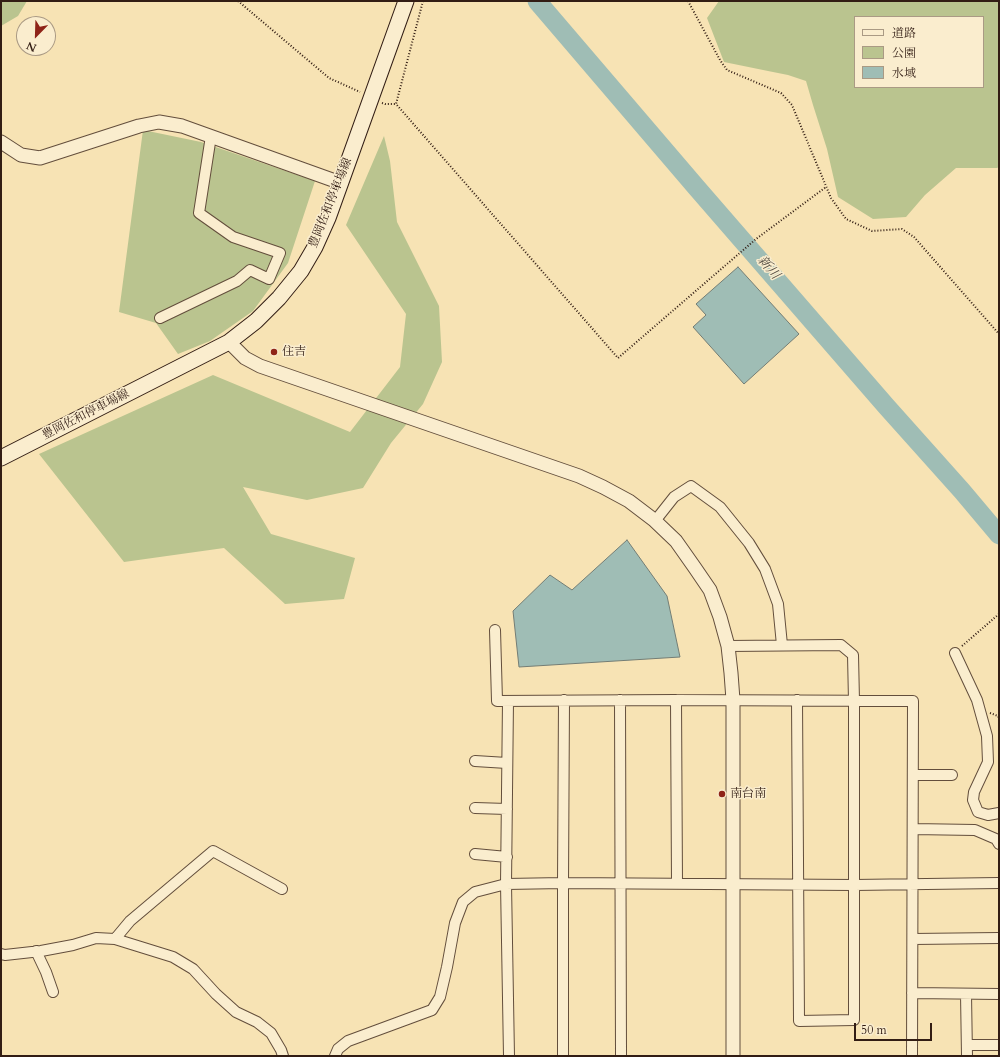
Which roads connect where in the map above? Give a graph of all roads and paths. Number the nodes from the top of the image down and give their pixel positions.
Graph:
1 (238, 1) edge
2 (406, 1) edge
3 (423, 1) edge
4 (688, 1) edge
5 (363, 94) dead end
6 (382, 103) dead end
7 (396, 104) junction
8 (211, 136) junction
9 (1, 142) edge
10 (341, 183) junction
11 (826, 187) junction
12 (160, 318) dead end
13 (999, 334) edge
14 (229, 342) junction
15 (1, 458) edge
16 (655, 521) junction
17 (999, 614) edge
18 (495, 630) dead end
19 (728, 646) junction
20 (782, 646) junction
21 (955, 653) joint
22 (564, 700) junction
23 (620, 700) junction
24 (676, 700) junction
25 (733, 700) junction
26 (797, 700) junction
27 (508, 701) junction
28 (854, 701) junction
29 (475, 761) dead end
30 (507, 762) junction
31 (952, 775) dead end
32 (913, 776) junction
33 (475, 808) dead end
34 (507, 809) junction
35 (999, 813) edge
36 (913, 829) junction
37 (999, 844) edge
38 (475, 854) dead end
39 (506, 857) junction
40 (563, 883) junction
41 (999, 883) edge
42 (506, 884) junction
43 (621, 884) junction
44 (678, 884) junction
45 (913, 884) junction
46 (733, 885) junction
47 (798, 885) junction
48 (854, 885) junction
49 (282, 889) dead end
50 (999, 938) edge
51 (115, 939) junction
52 (912, 939) junction
53 (36, 951) junction
54 (1, 954) edge
55 (53, 992) dead end
56 (912, 993) junction
57 (966, 994) junction
58 (999, 994) edge
59 (967, 1045) junction
60 (999, 1045) edge
61 (283, 1056) edge
62 (335, 1056) edge
63 (509, 1056) edge
64 (563, 1056) edge
65 (621, 1056) edge
66 (733, 1056) edge
67 (912, 1056) edge
68 (967, 1056) edge

1 - 5 path
2 - 10 main road, 豊岡佐和停車場線
3 - 7 path
4 - 11 path
6 - 7 path
7 - 11 path
8 - 9 street
8 - 10 street
8 - 12 street
10 - 14 main road, 豊岡佐和停車場線
11 - 13 path
14 - 15 main road, 豊岡佐和停車場線
14 - 16 street
16 - 19 street
16 - 20 street
17 - 21 path
18 - 27 street
19 - 20 street
19 - 25 street
20 - 28 street
21 - 35 street
22 - 23 street
22 - 27 street
22 - 40 street
23 - 24 street
23 - 43 street
24 - 25 street
24 - 44 street
25 - 26 street
25 - 46 street
26 - 28 street
26 - 47 street
27 - 30 street
28 - 32 street
28 - 48 street
29 - 30 street
30 - 34 street
31 - 32 street
32 - 36 street
33 - 34 street
34 - 39 street
36 - 37 street
36 - 45 street
38 - 39 street
39 - 42 street
40 - 42 street
40 - 43 street
40 - 64 street
41 - 45 street
42 - 62 street
42 - 63 street
43 - 44 street
43 - 65 street
44 - 46 street
45 - 48 street
45 - 52 street
46 - 47 street
46 - 66 street
47 - 48 street
47 - 48 street
49 - 51 street
50 - 52 street
51 - 53 street
51 - 61 street
52 - 56 street
53 - 54 street
53 - 55 street
56 - 57 street
56 - 67 street
57 - 58 street
57 - 59 street
59 - 60 street
59 - 68 street

